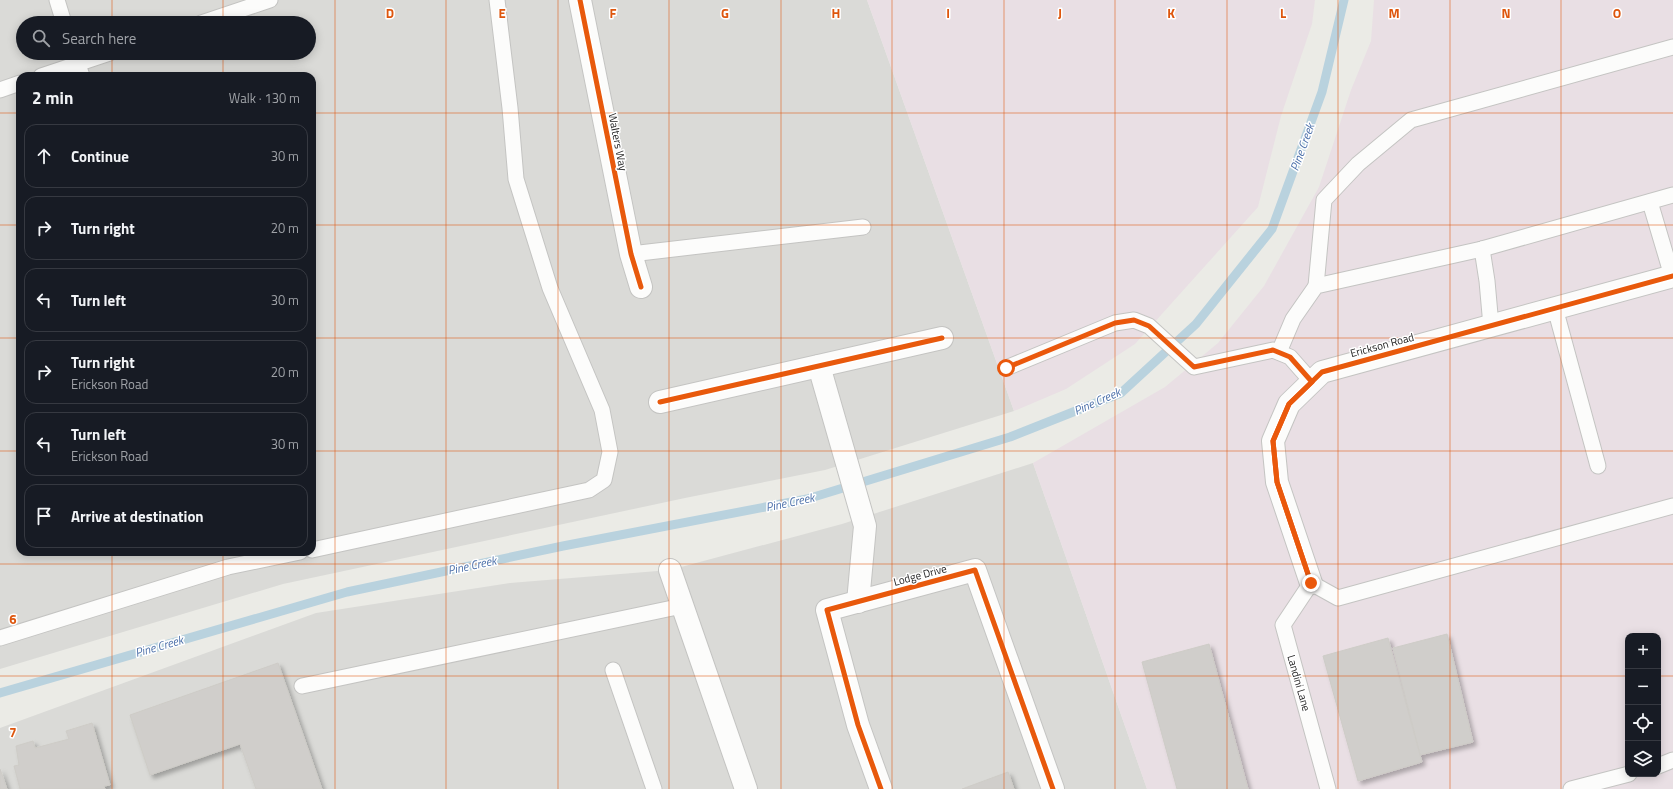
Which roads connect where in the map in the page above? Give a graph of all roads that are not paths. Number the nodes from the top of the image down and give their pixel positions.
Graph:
1 (57, 0) edge
2 (270, 0) edge
3 (497, 0) edge
4 (580, 0) edge
5 (62, 16) edge
6 (222, 16) edge
7 (1673, 47) edge
8 (90, 60) edge
9 (78, 64) edge
10 (53, 72) edge
11 (16, 84) edge
12 (0, 90) edge
13 (1673, 195) edge
14 (1650, 202) junction
15 (863, 227) dead end
16 (1482, 249) junction
17 (631, 254) junction
18 (1672, 276) edge
19 (1316, 286) junction
20 (641, 287) dead end
21 (1555, 308) junction
22 (1491, 326) junction
23 (942, 338) dead end
24 (1279, 352) junction
25 (819, 366) junction
26 (1006, 368) dead end
27 (1312, 382) junction
28 (660, 402) dead end
29 (1598, 466) dead end
30 (1673, 506) edge
31 (316, 549) edge
32 (260, 556) edge
33 (250, 557) edge
34 (670, 570) dead end
35 (1311, 583) junction
36 (858, 602) junction
37 (682, 606) junction
38 (0, 638) edge
39 (612, 670) dead end
40 (302, 686) dead end
41 (1673, 760) edge
42 (1661, 765) edge
43 (1625, 775) edge
44 (654, 789) edge
45 (746, 789) edge
46 (881, 789) edge
47 (1053, 789) edge
48 (1328, 789) edge
49 (1571, 789) edge

1 - 5 lane
2 - 6 lane
3 - 31 lane
4 - 17 street, Walters Way
7 - 19 lane
8 - 9 lane
9 - 10 lane
11 - 12 lane
13 - 14 lane
14 - 16 lane
14 - 18 lane
15 - 17 lane
16 - 19 lane
16 - 22 lane
17 - 20 street, Walters Way
18 - 21 street, Erickson Road
19 - 24 lane
21 - 22 street, Erickson Road
21 - 29 lane
22 - 27 street, Erickson Road
23 - 25 street
24 - 26 lane
24 - 27 lane
25 - 28 street
25 - 36 street
27 - 35 street, Erickson Road
30 - 35 lane
32 - 33 lane
33 - 38 lane
34 - 37 street
35 - 48 lane, Landini Lane
36 - 46 street, Lodge Drive
36 - 47 street, Lodge Drive
37 - 40 lane
37 - 45 street
39 - 44 lane
41 - 42 lane
43 - 49 lane

